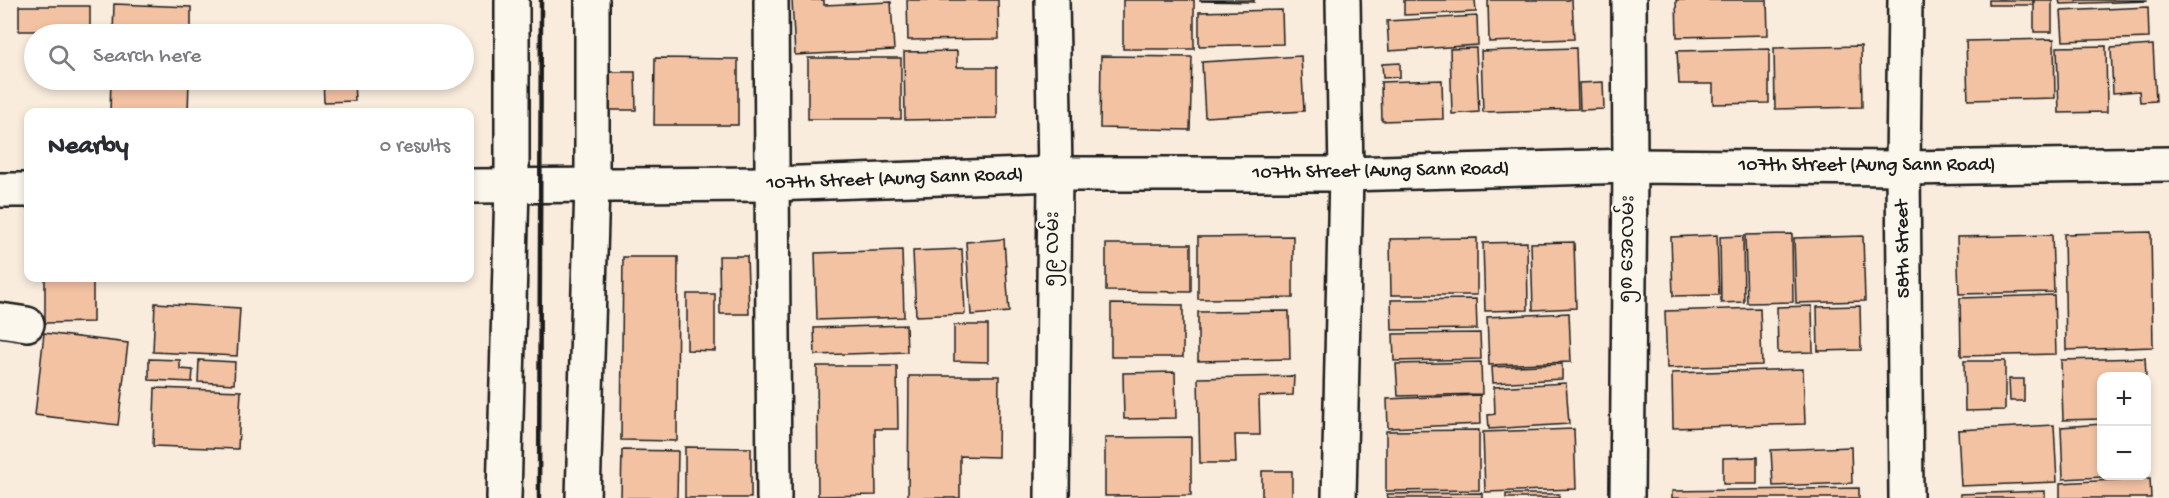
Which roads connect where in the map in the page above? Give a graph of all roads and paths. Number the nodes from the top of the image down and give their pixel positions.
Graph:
1 (512, 0) edge
2 (592, 0) edge
3 (771, 0) edge
4 (1052, 0) edge
5 (1343, 0) edge
6 (1629, 0) edge
7 (1905, 0) edge
8 (2169, 164) edge
9 (1630, 166) junction
10 (1903, 168) junction
11 (1055, 174) junction
12 (1346, 174) junction
13 (773, 184) junction
14 (512, 185) junction
15 (592, 185) junction
16 (474, 186) edge
17 (0, 190) edge
18 (24, 190) edge
19 (504, 498) edge
20 (582, 498) edge
21 (774, 498) edge
22 (1052, 498) edge
23 (1339, 498) edge
24 (1627, 498) edge
25 (1906, 498) edge

1 - 14 street
2 - 15 street
3 - 13 street
4 - 11 street, ၅၉ လမ်း
5 - 12 street
6 - 9 street, ၅၈ အေလမ်း
7 - 10 street, 58th Street
8 - 10 street, 107th Street (Aung Sann Road)
9 - 10 street, 107th Street (Aung Sann Road)
9 - 12 street, 107th Street (Aung Sann Road)
9 - 24 street, ၅၈ အေလမ်း
10 - 25 street, 58th Street
11 - 12 street, 107th Street (Aung Sann Road)
11 - 13 street, 107th Street (Aung Sann Road)
11 - 22 street, ၅၉ လမ်း
12 - 23 street
13 - 15 street, 107th Street (Aung Sann Road)
13 - 21 street
14 - 15 street, 107th Street (Aung Sann Road)
14 - 16 street, 107th Street (Aung Sann Road)
14 - 19 street
15 - 20 street
17 - 18 street

